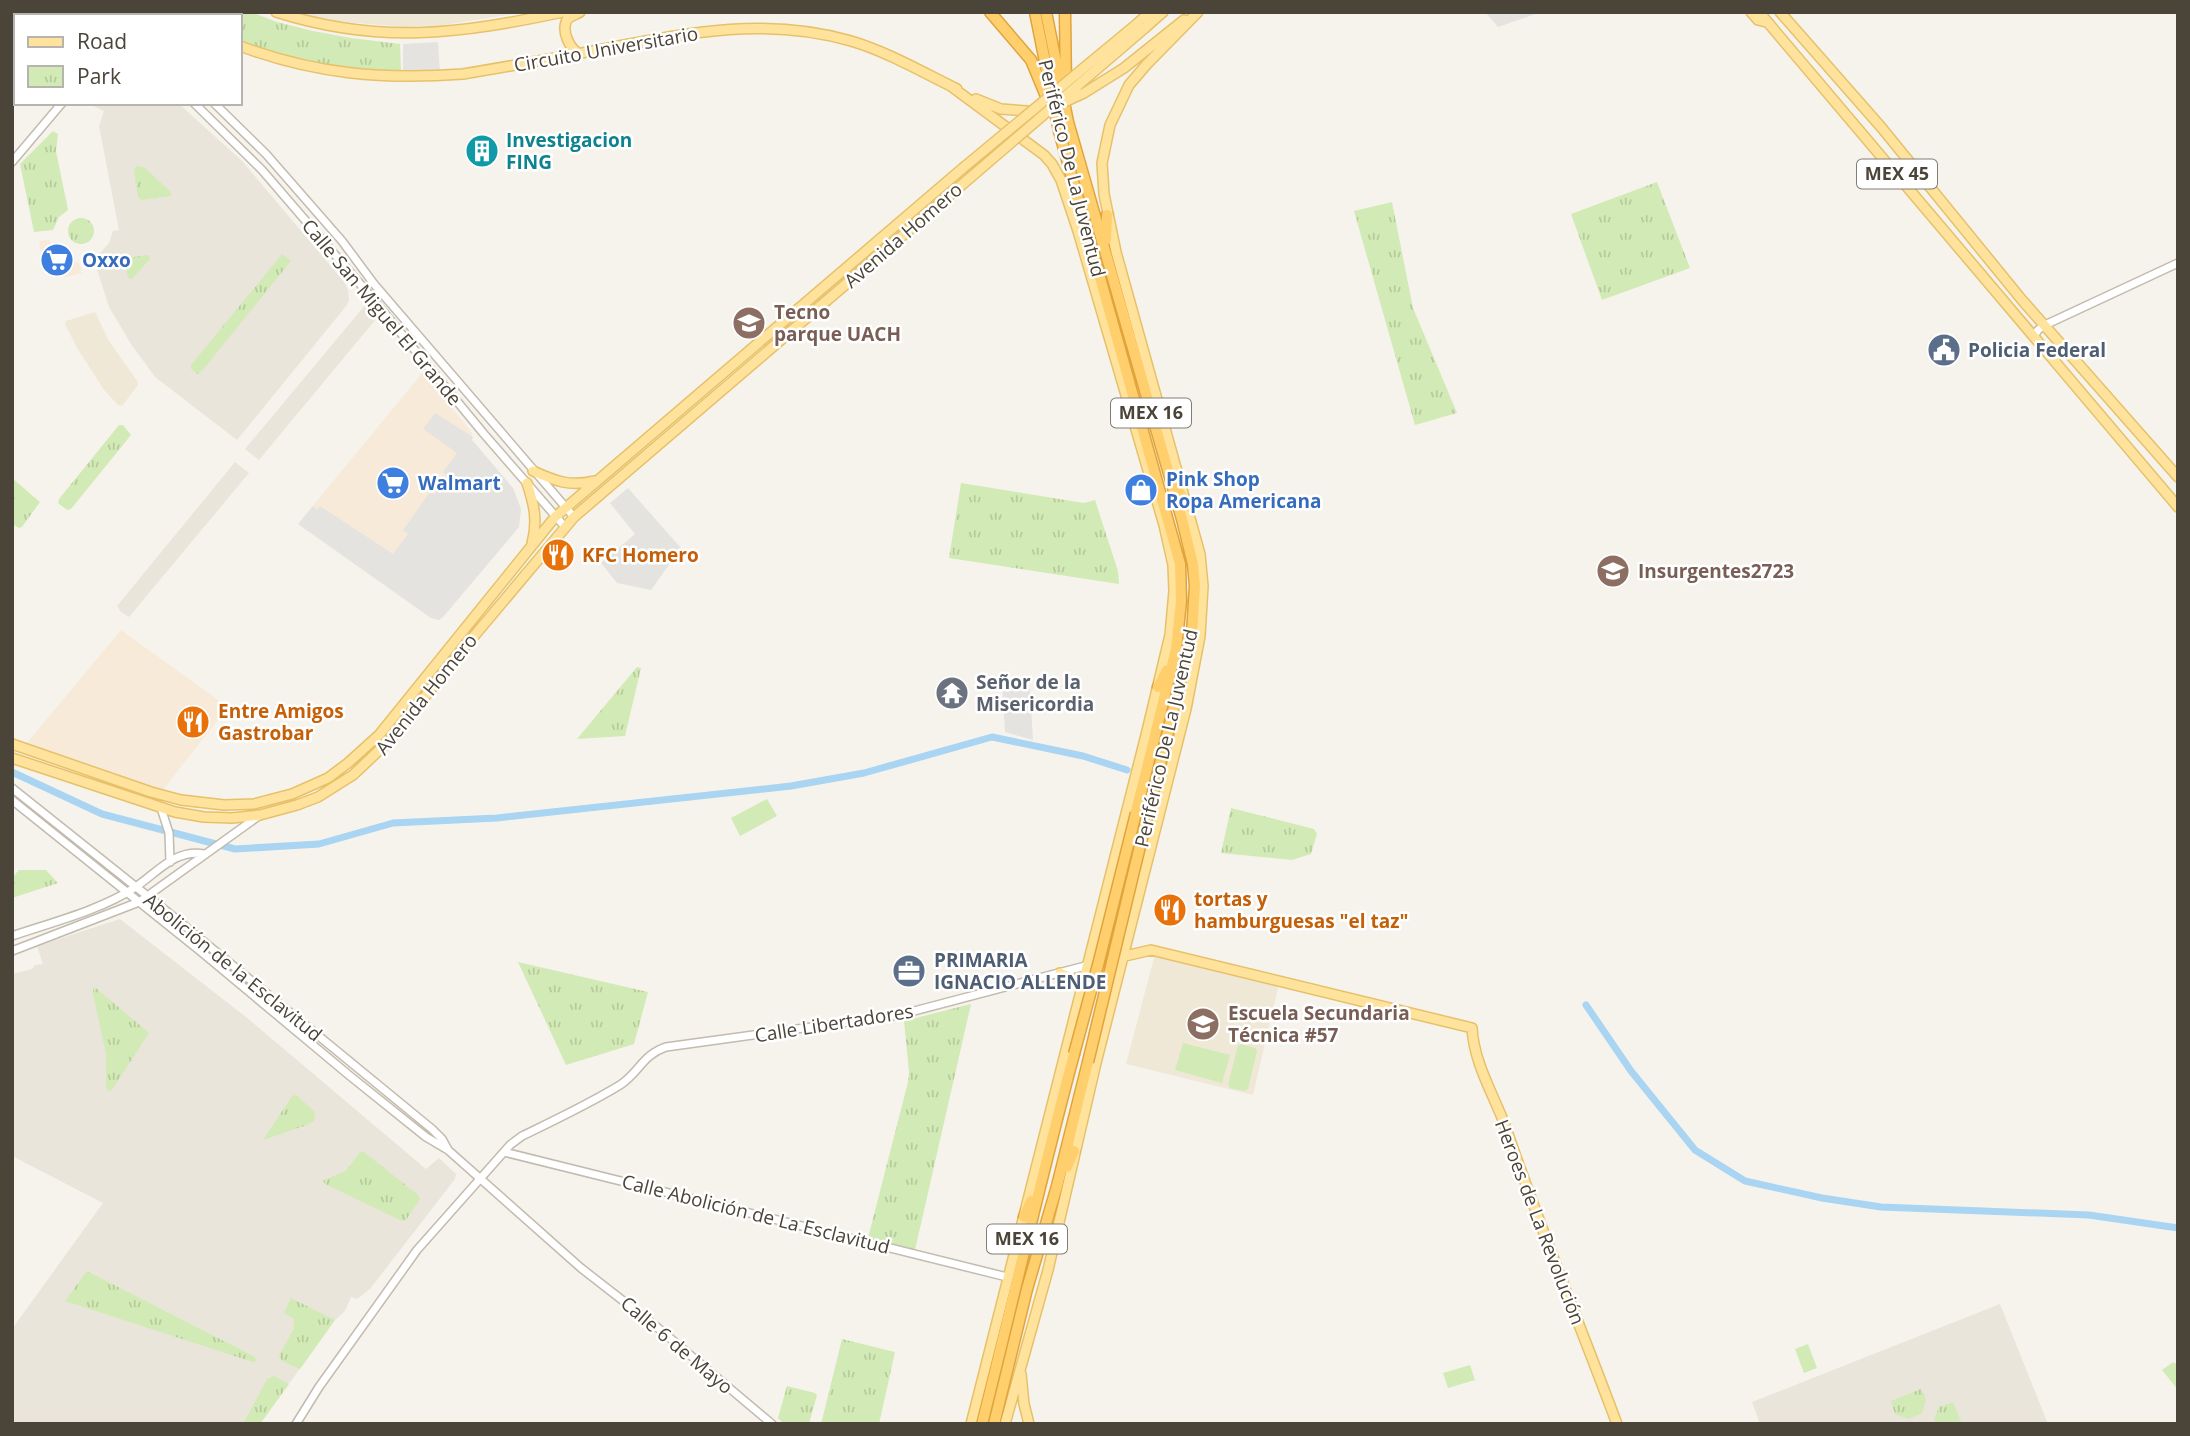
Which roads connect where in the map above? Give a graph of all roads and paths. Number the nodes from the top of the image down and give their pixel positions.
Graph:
1 (276, 12) edge
2 (563, 12) edge
3 (580, 12) edge
4 (990, 12) edge
5 (1035, 12) edge
6 (1046, 12) edge
7 (1065, 12) edge
8 (1150, 12) edge
9 (1163, 12) edge
10 (1193, 12) edge
11 (1198, 12) edge
12 (1751, 12) edge
13 (1759, 12) edge
14 (1780, 12) edge
15 (1768, 23) junction
16 (1142, 25) junction
17 (242, 47) edge
18 (578, 53) junction
19 (952, 87) junction
20 (60, 105) edge
21 (196, 105) edge
22 (216, 105) edge
23 (1068, 122) junction
24 (1059, 131) junction
25 (12, 162) edge
26 (1107, 215) junction
27 (1106, 251) junction
28 (2178, 263) edge
29 (2045, 325) junction
30 (1106, 332) junction
31 (2034, 336) junction
32 (1118, 344) junction
33 (533, 471) junction
34 (603, 477) junction
35 (1170, 477) junction
36 (2178, 477) edge
37 (527, 483) junction
38 (1188, 506) junction
39 (2178, 507) edge
40 (564, 509) junction
41 (555, 517) junction
42 (574, 517) junction
43 (565, 527) junction
44 (530, 548) junction
45 (1174, 658) junction
46 (1158, 687) junction
47 (12, 744) edge
48 (12, 758) edge
49 (12, 788) edge
50 (12, 800) edge
51 (161, 808) junction
52 (260, 815) junction
53 (204, 854) junction
54 (170, 862) junction
55 (135, 887) junction
56 (127, 892) junction
57 (146, 896) junction
58 (139, 902) junction
59 (1097, 933) junction
60 (12, 936) edge
61 (1128, 936) junction
62 (1146, 950) junction
63 (12, 951) edge
64 (1123, 956) junction
65 (1089, 965) junction
66 (1060, 973) junction
67 (1084, 985) junction
68 (1115, 990) junction
69 (448, 1150) junction
70 (1074, 1151) junction
71 (504, 1152) junction
72 (1042, 1175) junction
73 (480, 1179) junction
74 (1057, 1186) junction
75 (1024, 1217) junction
76 (1007, 1277) junction
77 (1021, 1368) junction
78 (296, 1424) edge
79 (772, 1424) edge
80 (971, 1424) edge
81 (982, 1424) edge
82 (993, 1424) edge
83 (1005, 1424) edge
84 (1029, 1424) edge
85 (1617, 1424) edge

1 - 2 main road
3 - 18 main road
4 - 24 highway
5 - 24 highway, Periférico De La Juventud / MEX 16
6 - 23 highway, Periférico De La Juventud / MEX 16
7 - 23 highway
8 - 16 main road, Avenida Homero
9 - 16 main road, Avenida Homero
10 - 19 main road, Circuito Universitario, bridge
11 - 26 main road, Periférico De La Juventud
12 - 15 main road
13 - 15 main road, MEX 45
14 - 29 main road, MEX 45
15 - 31 main road, MEX 45
16 - 34 main road, Avenida Homero, bridge
16 - 42 main road, Avenida Homero, bridge
17 - 18 main road, Circuito Universitario
18 - 19 main road, Circuito Universitario
19 - 30 main road, Periférico De La Juventud
20 - 25 street
21 - 37 street, Calle San Miguel El Grande
22 - 33 street, Calle San Miguel El Grande
23 - 27 highway, Periférico De La Juventud / MEX 16
24 - 32 highway, Periférico De La Juventud / MEX 16
26 - 27 highway
26 - 38 main road, Periférico De La Juventud
27 - 35 highway, Periférico De La Juventud / MEX 16
28 - 29 street
29 - 31 street
29 - 36 main road, MEX 45
30 - 32 highway
30 - 46 main road, Periférico De La Juventud
31 - 39 main road, MEX 45
32 - 45 highway, Periférico De La Juventud / MEX 16
33 - 34 main road
33 - 40 street, Calle San Miguel El Grande
34 - 40 main road, Avenida Homero
35 - 38 highway
35 - 74 highway, Periférico De La Juventud / MEX 16, bridge
37 - 41 street, Calle San Miguel El Grande
37 - 44 main road
38 - 61 main road, Periférico De La Juventud
40 - 41 main road, Avenida Homero
40 - 42 street, Calle San Miguel El Grande
41 - 43 street, Calle San Miguel El Grande
41 - 44 main road, Avenida Homero
42 - 43 main road, Avenida Homero
43 - 52 main road, Avenida Homero
44 - 47 main road, Avenida Homero
45 - 46 highway
45 - 72 highway, Periférico De La Juventud / MEX 16, bridge
46 - 59 main road, Periférico De La Juventud
48 - 51 main road, Avenida Homero
49 - 55 street, Abolición de la Esclavitud
50 - 56 street, Abolición de la Esclavitud
51 - 52 main road, Avenida Homero
51 - 54 street
52 - 53 street
53 - 54 street
53 - 57 street
54 - 55 street
55 - 56 street
55 - 57 street, Abolición de la Esclavitud
56 - 58 street, Abolición de la Esclavitud
56 - 60 street
57 - 58 street
57 - 69 street, Abolición de la Esclavitud
58 - 63 street
58 - 69 street, Abolición de la Esclavitud
59 - 61 main road
59 - 65 main road, Periférico De La Juventud
61 - 62 main road
61 - 64 main road, Periférico De La Juventud
62 - 64 main road, Calle Libertadores
62 - 85 main road, Heroes de La Revolución
64 - 65 main road, Calle Libertadores
64 - 68 main road, Periférico De La Juventud
65 - 66 street, Calle Libertadores
65 - 67 main road, Periférico De La Juventud
66 - 67 main road
66 - 71 street, Calle Libertadores
67 - 68 main road
67 - 75 main road, Periférico De La Juventud
68 - 70 main road, Periférico De La Juventud
69 - 73 street, Abolición de la Esclavitud
70 - 74 highway
70 - 77 main road, Periférico De La Juventud
71 - 73 street, Calle Libertadores
71 - 76 street, Calle Abolición de La Esclavitud
72 - 75 highway
72 - 81 highway, Periférico De La Juventud / MEX 16
73 - 78 street, Calle Libertadores
73 - 79 street, Calle 6 de Mayo
74 - 82 highway, Periférico De La Juventud / MEX 16
75 - 76 main road, Periférico De La Juventud
76 - 80 main road, Periférico De La Juventud
77 - 83 main road, Periférico De La Juventud
77 - 84 main road

